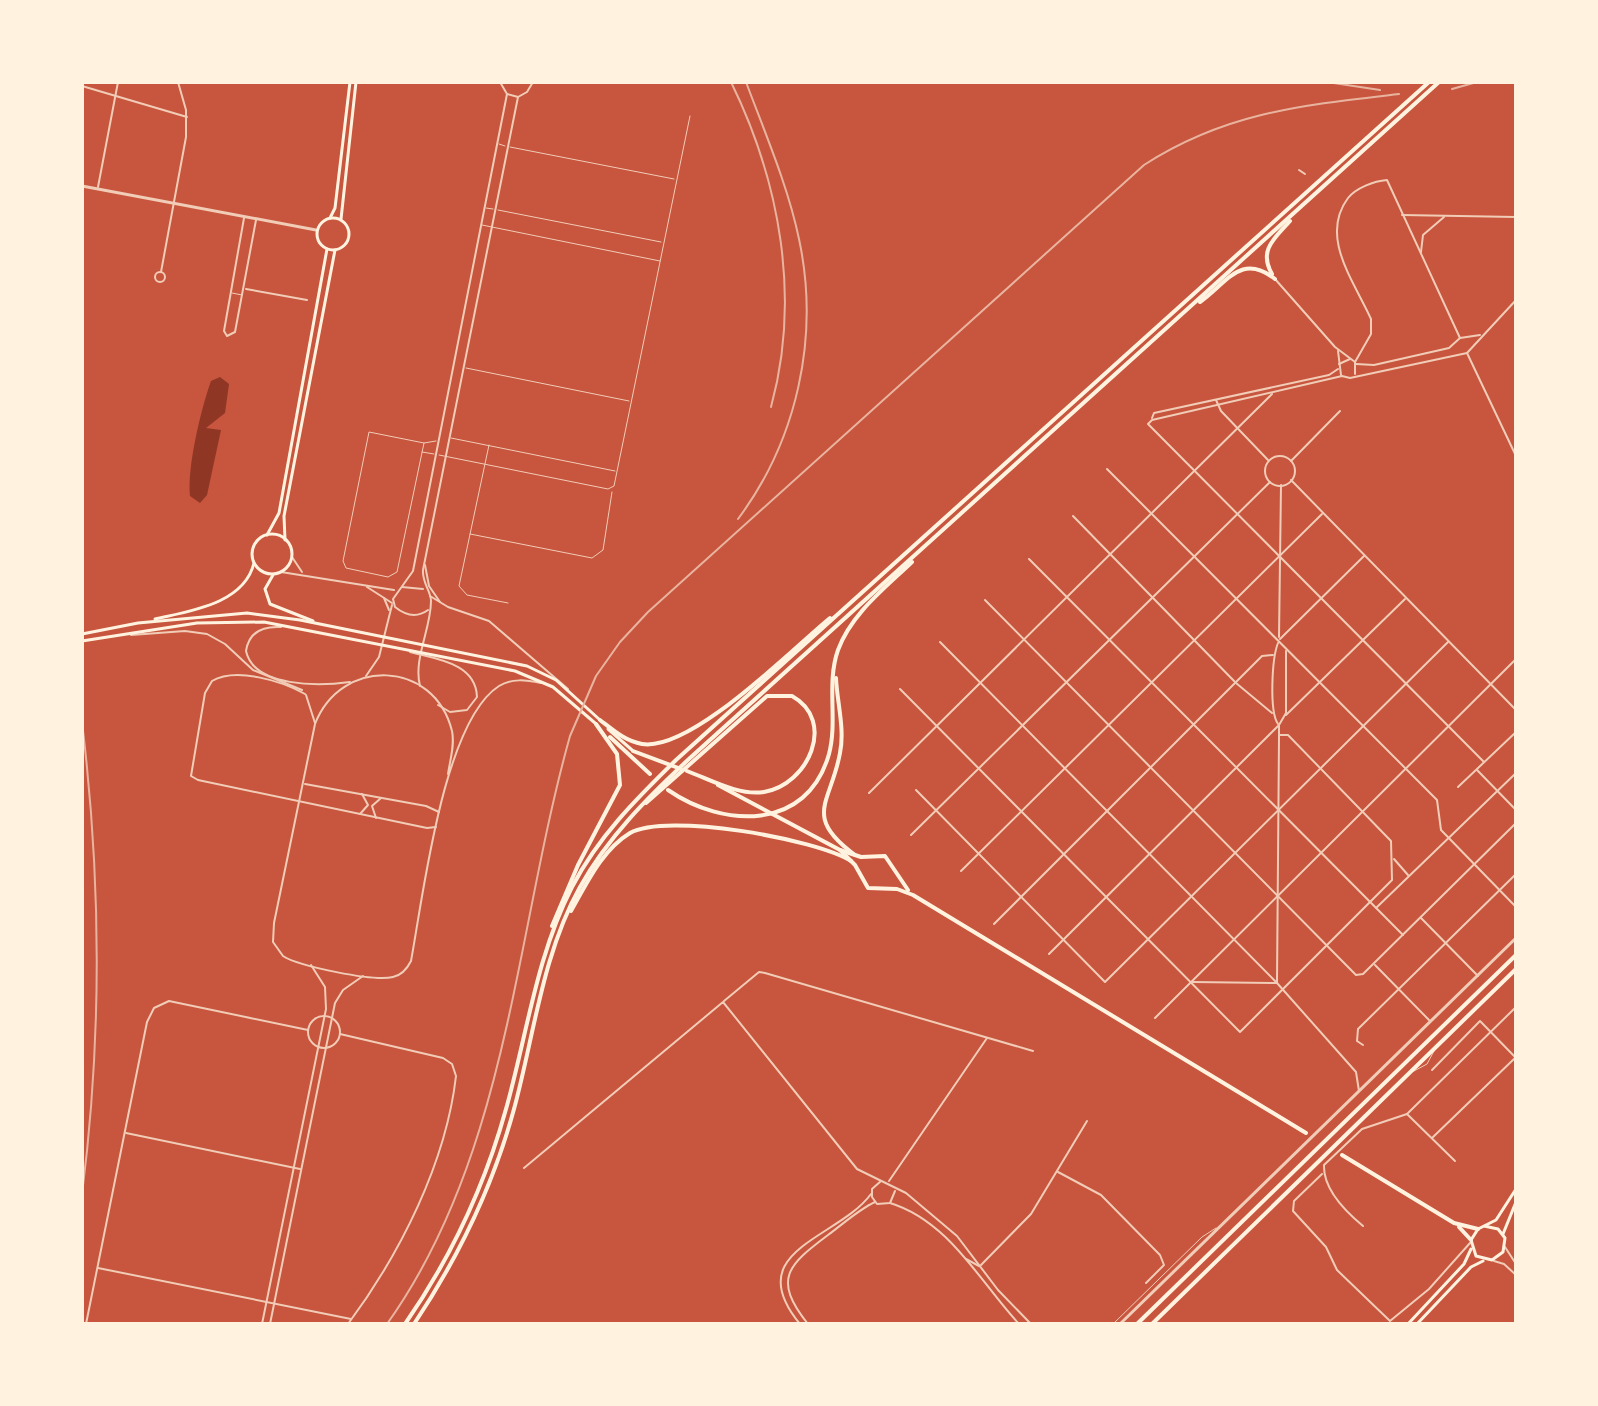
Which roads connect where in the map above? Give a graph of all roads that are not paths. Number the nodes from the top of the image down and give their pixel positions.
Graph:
1 (118, 82) edge
2 (178, 82) edge
3 (350, 82) edge
4 (356, 82) edge
5 (500, 82) edge
6 (533, 82) edge
7 (1429, 82) edge
8 (1439, 82) edge
9 (82, 86) edge
10 (507, 94) junction
11 (115, 96) junction
12 (518, 97) junction
13 (690, 116) dead end
14 (187, 117) junction
15 (499, 144) junction
16 (508, 146) junction
17 (1299, 170) dead end
18 (1305, 174) dead end
19 (677, 180) junction
20 (82, 186) edge
21 (98, 189) junction
22 (174, 203) junction
23 (1334, 203) dead end
24 (1302, 207) junction
25 (486, 208) junction
26 (1340, 209) junction
27 (495, 210) junction
28 (1402, 215) junction
29 (245, 216) junction
30 (1444, 216) junction
31 (1516, 217) edge
32 (256, 218) junction
33 (330, 218) junction
34 (341, 219) junction
35 (482, 225) junction
36 (492, 227) junction
37 (316, 230) junction
38 (664, 243) junction
39 (327, 249) junction
40 (335, 250) junction
41 (1420, 253) junction
42 (660, 261) junction
43 (161, 272) dead end
44 (1275, 279) junction
45 (232, 286) junction
46 (245, 288) junction
47 (231, 291) junction
48 (242, 295) junction
49 (307, 300) dead end
50 (1516, 300) edge
51 (1182, 315) junction
52 (1482, 335) junction
53 (1460, 338) junction
54 (1469, 339) junction
55 (1456, 343) junction
56 (1335, 347) junction
57 (1472, 348) junction
58 (1460, 353) junction
59 (1467, 353) junction
60 (1354, 362) junction
61 (454, 366) junction
62 (1338, 367) junction
63 (463, 368) junction
64 (1354, 375) junction
65 (1342, 376) junction
66 (1273, 394) junction
67 (1216, 400) junction
68 (632, 402) junction
69 (1218, 405) junction
70 (1340, 411) dead end
71 (1152, 420) junction
72 (1237, 429) junction
73 (440, 436) junction
74 (449, 437) junction
75 (439, 441) junction
76 (424, 443) junction
77 (489, 445) junction
78 (422, 452) junction
79 (436, 454) junction
80 (445, 456) junction
81 (1516, 456) edge
82 (1269, 461) junction
83 (1291, 461) junction
84 (485, 464) junction
85 (1107, 469) dead end
86 (1195, 471) junction
87 (617, 472) junction
88 (1291, 480) junction
89 (1270, 482) junction
90 (1281, 485) junction
91 (611, 489) junction
92 (1153, 513) junction
93 (1238, 514) junction
94 (1322, 514) junction
95 (1073, 516) dead end
96 (944, 529) junction
97 (470, 534) junction
98 (267, 535) junction
99 (285, 540) junction
100 (426, 555) junction
101 (1110, 555) junction
102 (1280, 555) junction
103 (1195, 556) junction
104 (1364, 556) junction
105 (292, 557) junction
106 (1029, 559) dead end
107 (254, 563) junction
108 (281, 572) junction
109 (303, 573) junction
110 (274, 574) junction
111 (362, 585) junction
112 (401, 587) junction
113 (396, 590) junction
114 (425, 590) junction
115 (863, 592) junction
116 (429, 595) junction
117 (383, 597) junction
118 (1067, 597) junction
119 (1152, 597) junction
120 (1236, 598) junction
121 (1322, 598) junction
122 (1406, 599) junction
123 (985, 600) dead end
124 (508, 603) dead end
125 (393, 604) junction
126 (441, 604) junction
127 (429, 609) junction
128 (388, 616) junction
129 (138, 623) junction
130 (297, 628) junction
131 (340, 628) junction
132 (82, 634) edge
133 (117, 635) junction
134 (1024, 639) junction
135 (1108, 640) junction
136 (1194, 640) junction
137 (1279, 640) junction
138 (82, 641) edge
139 (1364, 641) junction
140 (940, 642) dead end
141 (1448, 642) junction
142 (393, 647) junction
143 (1276, 649) junction
144 (1284, 650) junction
145 (1274, 657) junction
146 (1516, 659) edge
147 (1284, 660) junction
148 (836, 662) junction
149 (365, 677) junction
150 (355, 681) junction
151 (1066, 681) junction
152 (979, 683) junction
153 (1151, 683) junction
154 (1236, 683) junction
155 (1321, 683) junction
156 (548, 684) junction
157 (1406, 684) junction
158 (1491, 684) junction
159 (421, 687) junction
160 (900, 689) dead end
161 (569, 691) junction
162 (305, 694) junction
163 (437, 704) junction
164 (1274, 708) junction
165 (1283, 708) junction
166 (1516, 710) edge
167 (1272, 713) junction
168 (1285, 716) junction
169 (1274, 718) junction
170 (598, 722) junction
171 (315, 724) junction
172 (1022, 724) junction
173 (1279, 725) junction
174 (936, 726) junction
175 (1109, 726) junction
176 (1363, 726) junction
177 (1194, 727) junction
178 (1448, 727) junction
179 (1516, 732) edge
180 (1279, 735) junction
181 (610, 737) junction
182 (633, 751) junction
183 (691, 759) junction
184 (1484, 762) junction
185 (889, 764) dead end
186 (893, 768) junction
187 (978, 768) junction
188 (1236, 768) junction
189 (1321, 768) junction
190 (1151, 769) junction
191 (1406, 769) junction
192 (1477, 769) junction
193 (1065, 770) junction
194 (687, 771) junction
195 (1516, 773) edge
196 (448, 774) junction
197 (650, 774) dead end
198 (304, 784) junction
199 (1458, 787) dead end
200 (668, 790) dead end
201 (916, 790) dead end
202 (1497, 790) junction
203 (869, 793) dead end
204 (362, 794) junction
205 (382, 798) junction
206 (301, 800) junction
207 (936, 810) junction
208 (1278, 810) junction
209 (1516, 810) edge
210 (1022, 812) junction
211 (1107, 812) junction
212 (1194, 812) junction
213 (1363, 812) junction
214 (440, 813) junction
215 (359, 815) junction
216 (376, 818) junction
217 (1516, 823) edge
218 (437, 826) junction
219 (911, 835) dead end
220 (1448, 838) junction
221 (840, 850) junction
222 (1235, 853) junction
223 (979, 854) junction
224 (1063, 854) junction
225 (1321, 854) junction
226 (855, 855) junction
227 (1150, 855) junction
228 (868, 857) junction
229 (1391, 857) junction
230 (851, 861) junction
231 (1473, 864) junction
232 (859, 871) junction
233 (961, 871) dead end
234 (895, 873) junction
235 (1516, 874) edge
236 (1409, 876) junction
237 (886, 888) junction
238 (1499, 890) junction
239 (913, 895) junction
240 (1192, 896) junction
241 (1279, 896) junction
242 (1022, 897) junction
243 (1106, 897) junction
244 (1370, 903) junction
245 (1516, 907) edge
246 (1376, 909) junction
247 (1421, 917) junction
248 (994, 924) dead end
249 (562, 927) junction
250 (1403, 935) junction
251 (1516, 938) edge
252 (1063, 939) junction
253 (1148, 939) junction
254 (1234, 940) junction
255 (1445, 942) junction
256 (1327, 947) junction
257 (546, 949) junction
258 (1049, 954) dead end
259 (1516, 955) edge
260 (1374, 964) junction
261 (310, 965) junction
262 (1516, 969) edge
263 (364, 975) junction
264 (1478, 976) junction
265 (1191, 982) junction
266 (1277, 983) junction
267 (1398, 989) junction
268 (1283, 990) junction
269 (723, 1002) junction
270 (1516, 1007) edge
271 (324, 1016) junction
272 (331, 1017) junction
273 (1155, 1018) dead end
274 (1430, 1022) junction
275 (308, 1030) junction
276 (1490, 1032) junction
277 (340, 1034) junction
278 (987, 1038) junction
279 (1363, 1045) dead end
280 (317, 1047) junction
281 (325, 1048) junction
282 (1033, 1051) dead end
283 (1516, 1057) edge
284 (1432, 1070) dead end
285 (1360, 1077) junction
286 (1372, 1079) junction
287 (1359, 1092) junction
288 (1407, 1114) junction
289 (1087, 1121) dead end
290 (125, 1133) junction
291 (1306, 1133) dead end
292 (1432, 1138) junction
293 (1342, 1155) dead end
294 (1455, 1161) dead end
295 (294, 1167) junction
296 (524, 1168) dead end
297 (302, 1169) junction
298 (1057, 1171) junction
299 (1324, 1172) junction
300 (867, 1175) junction
301 (882, 1181) junction
302 (888, 1182) junction
303 (873, 1187) junction
304 (895, 1189) junction
305 (1516, 1189) edge
306 (871, 1194) junction
307 (875, 1202) junction
308 (1516, 1202) edge
309 (890, 1203) junction
310 (1225, 1223) junction
311 (1454, 1223) junction
312 (1363, 1226) dead end
313 (1481, 1228) junction
314 (1503, 1234) junction
315 (1471, 1241) junction
316 (1505, 1247) junction
317 (1471, 1249) junction
318 (962, 1256) junction
319 (1484, 1260) junction
320 (1492, 1260) junction
321 (1516, 1264) edge
322 (980, 1266) junction
323 (98, 1268) junction
324 (1516, 1275) edge
325 (1146, 1283) dead end
326 (267, 1302) junction
327 (274, 1303) junction
328 (352, 1319) junction
329 (86, 1324) edge
330 (262, 1324) edge
331 (270, 1324) edge
332 (348, 1324) edge
333 (405, 1324) edge
334 (414, 1324) edge
335 (800, 1324) edge
336 (808, 1324) edge
337 (1019, 1324) edge
338 (1031, 1324) edge
339 (1113, 1324) edge
340 (1120, 1324) edge
341 (1137, 1324) edge
342 (1152, 1324) edge
343 (1408, 1324) edge
344 (1417, 1324) edge

1 - 11 street
2 - 14 street
3 - 33 main road
4 - 34 main road
5 - 10 street
6 - 12 street
7 - 115 highway
8 - 24 highway
9 - 11 street
10 - 12 street
10 - 15 street
11 - 14 street
11 - 21 street
12 - 16 street
13 - 19 lane
14 - 22 street
15 - 16 lane
15 - 25 street
16 - 19 lane
16 - 27 street
17 - 18 street
19 - 38 lane
20 - 21 street
21 - 22 street
22 - 29 street
22 - 43 street
23 - 26 street
24 - 44 highway
24 - 51 highway
25 - 27 lane
25 - 35 street
26 - 28 street
26 - 60 street
27 - 36 street
27 - 38 lane
28 - 30 street
28 - 41 street
29 - 32 street
29 - 45 street
30 - 31 street
30 - 41 street
32 - 37 street
32 - 46 street
33 - 34 main road
33 - 37 main road
34 - 40 main road
35 - 36 lane
35 - 61 street
36 - 42 lane
36 - 63 street
37 - 39 main road
38 - 42 lane
39 - 40 main road
39 - 98 main road
40 - 99 main road
41 - 53 street
42 - 68 lane
44 - 51 highway
44 - 56 street
45 - 46 lane
45 - 47 street
46 - 48 street
46 - 49 street
47 - 48 lane
47 - 48 street
50 - 52 street
51 - 96 highway
52 - 54 street
52 - 57 street
53 - 54 street
53 - 55 street
54 - 57 street
55 - 58 street
55 - 60 street
56 - 60 street
56 - 62 street
57 - 59 street
58 - 59 street
58 - 64 street
59 - 81 street
60 - 62 street
60 - 64 street
61 - 63 lane
61 - 73 street
62 - 65 street
62 - 67 street
63 - 68 lane
63 - 74 street
64 - 65 street
65 - 66 street
66 - 69 street
66 - 72 street
67 - 69 street
67 - 71 street
68 - 87 lane
69 - 71 street
69 - 72 street
70 - 83 street
71 - 86 street
72 - 82 street
72 - 86 street
73 - 74 lane
73 - 75 street
74 - 77 lane
74 - 80 street
75 - 76 lane
75 - 79 street
76 - 78 lane
76 - 78 lane
77 - 84 lane
77 - 87 lane
78 - 79 lane
79 - 80 lane
79 - 112 street
80 - 84 lane
80 - 100 street
82 - 83 street
82 - 89 street
83 - 88 street
84 - 91 lane
84 - 97 lane
85 - 92 street
86 - 92 street
86 - 93 street
87 - 91 lane
88 - 90 street
88 - 94 street
89 - 90 street
89 - 93 street
90 - 102 street
91 - 97 lane
92 - 101 street
92 - 103 street
93 - 102 street
93 - 103 street
94 - 102 street
94 - 104 street
95 - 101 street
96 - 148 highway
96 - 183 highway
97 - 124 lane
98 - 99 main road
98 - 107 main road
99 - 105 main road
100 - 114 street
100 - 126 street
101 - 118 street
101 - 119 street
102 - 120 street
102 - 121 street
102 - 137 street
103 - 119 street
103 - 120 street
104 - 121 street
104 - 122 street
105 - 108 main road
105 - 109 street
106 - 118 street
107 - 110 main road
107 - 129 main road
108 - 109 street
108 - 110 main road
109 - 111 street
110 - 131 main road
111 - 113 street
111 - 117 street
112 - 113 street
112 - 114 street
113 - 125 street
114 - 116 street
115 - 170 highway
115 - 257 highway
116 - 126 street
116 - 127 street
117 - 125 street
117 - 128 street
118 - 134 street
118 - 135 street
119 - 135 street
119 - 136 street
120 - 136 street
120 - 137 street
121 - 137 street
121 - 139 street
122 - 139 street
122 - 141 street
123 - 134 street
125 - 127 street
125 - 128 street
126 - 161 street
127 - 159 street
128 - 149 street
129 - 131 main road
129 - 132 main road
130 - 133 main road
130 - 142 main road
130 - 150 street
131 - 161 main road
133 - 138 main road
133 - 162 street
134 - 151 street
134 - 152 street
135 - 151 street
135 - 153 street
136 - 153 street
136 - 154 street
137 - 143 street
137 - 144 street
139 - 155 street
139 - 157 street
140 - 152 street
141 - 157 street
141 - 158 street
142 - 156 main road
142 - 163 street
143 - 144 street
143 - 145 street
144 - 147 street
144 - 155 street
145 - 147 street
145 - 154 street
145 - 164 street
146 - 158 street
147 - 165 street
148 - 200 highway
148 - 226 highway
149 - 150 street
149 - 159 street
150 - 171 street
151 - 172 street
151 - 175 street
152 - 172 street
152 - 174 street
153 - 175 street
153 - 177 street
154 - 167 street
154 - 177 street
155 - 168 street
155 - 176 street
156 - 170 main road
156 - 196 street
157 - 176 street
157 - 178 street
158 - 166 street
158 - 178 street
159 - 163 street
160 - 174 street
161 - 170 main road
162 - 171 street
162 - 206 street
163 - 196 street
164 - 165 street
164 - 167 street
165 - 168 street
167 - 169 street
168 - 169 street
168 - 173 street
169 - 173 street
170 - 181 main road
170 - 182 main road
170 - 257 highway
171 - 198 street
172 - 187 street
172 - 193 street
173 - 180 street
173 - 188 street
174 - 186 street
174 - 187 street
175 - 190 street
175 - 193 street
176 - 189 street
176 - 191 street
177 - 188 street
177 - 190 street
178 - 184 street
178 - 191 street
179 - 184 street
180 - 189 street
180 - 208 street
181 - 182 main road
181 - 197 highway
182 - 194 highway
183 - 194 highway
183 - 249 highway
184 - 192 street
185 - 186 street
186 - 203 street
187 - 207 street
187 - 210 street
188 - 208 street
188 - 212 street
189 - 208 street
189 - 213 street
190 - 211 street
190 - 212 street
191 - 213 street
191 - 220 street
192 - 199 street
192 - 202 street
193 - 210 street
193 - 211 street
194 - 221 highway
195 - 202 street
196 - 214 street
198 - 204 street
198 - 206 street
201 - 207 street
202 - 209 street
202 - 220 street
204 - 205 street
204 - 215 street
205 - 214 street
205 - 216 street
206 - 215 street
206 - 261 street
207 - 219 street
207 - 223 street
208 - 222 street
208 - 225 street
208 - 241 street
210 - 223 street
210 - 224 street
211 - 224 street
211 - 227 street
212 - 222 street
212 - 227 street
213 - 225 street
213 - 229 street
214 - 218 street
215 - 216 street
216 - 218 street
217 - 231 street
218 - 263 street
220 - 231 street
220 - 236 street
221 - 226 highway
221 - 230 highway
222 - 240 street
222 - 241 street
223 - 233 street
223 - 242 street
224 - 242 street
224 - 243 street
225 - 241 street
225 - 244 street
226 - 228 highway
227 - 240 street
227 - 243 street
228 - 232 highway
228 - 234 highway
229 - 236 street
229 - 244 street
230 - 232 highway
230 - 249 highway
231 - 238 street
231 - 247 street
232 - 237 highway
234 - 237 highway
234 - 239 highway
235 - 238 street
236 - 246 street
237 - 239 highway
238 - 245 street
238 - 255 street
239 - 291 highway
240 - 253 street
240 - 254 street
241 - 254 street
241 - 256 street
241 - 266 street
242 - 248 street
242 - 252 street
243 - 252 street
243 - 253 street
244 - 246 street
244 - 256 street
246 - 250 street
247 - 250 street
247 - 255 street
249 - 334 highway
250 - 260 street
251 - 264 street
252 - 253 street
252 - 258 street
253 - 265 street
254 - 265 street
254 - 266 street
255 - 264 street
255 - 267 street
256 - 260 street
256 - 268 street
257 - 333 highway
259 - 341 highway
260 - 267 street
261 - 263 street
261 - 271 street
262 - 342 highway
263 - 272 street
264 - 274 street
265 - 266 street
265 - 268 street
265 - 273 street
266 - 268 street
267 - 274 street
267 - 279 street
268 - 285 street
269 - 278 street
269 - 296 street
269 - 300 street
270 - 276 street
271 - 272 street
271 - 275 street
271 - 280 street
272 - 277 street
272 - 281 street
274 - 286 street
275 - 280 street
275 - 290 street
276 - 283 street
276 - 284 street
276 - 288 street
277 - 281 street
277 - 328 street
278 - 282 street
278 - 302 street
280 - 281 street
280 - 295 street
281 - 297 street
283 - 292 street
285 - 286 street
285 - 287 street
286 - 287 street
287 - 310 street
288 - 292 street
288 - 299 street
289 - 298 street
290 - 295 street
290 - 323 street
292 - 294 street
293 - 311 highway
295 - 297 street
295 - 326 street
297 - 327 street
298 - 322 street
298 - 325 street
299 - 312 street
299 - 315 street
300 - 301 street
300 - 303 street
301 - 302 street
301 - 303 street
302 - 304 street
303 - 306 street
304 - 309 street
304 - 322 street
305 - 313 main road
306 - 307 street
306 - 335 street
307 - 309 street
307 - 336 street
308 - 314 main road
309 - 318 street
310 - 339 lane
310 - 340 street
311 - 313 highway
311 - 315 highway
313 - 314 main road
313 - 315 main road
314 - 316 main road
315 - 317 main road
316 - 320 main road
316 - 321 street
317 - 319 main road
317 - 343 main road
318 - 322 street
318 - 337 street
319 - 320 main road
319 - 344 main road
320 - 324 street
322 - 338 street
323 - 326 street
323 - 329 street
326 - 327 street
326 - 330 street
327 - 328 street
327 - 331 street
328 - 332 street

